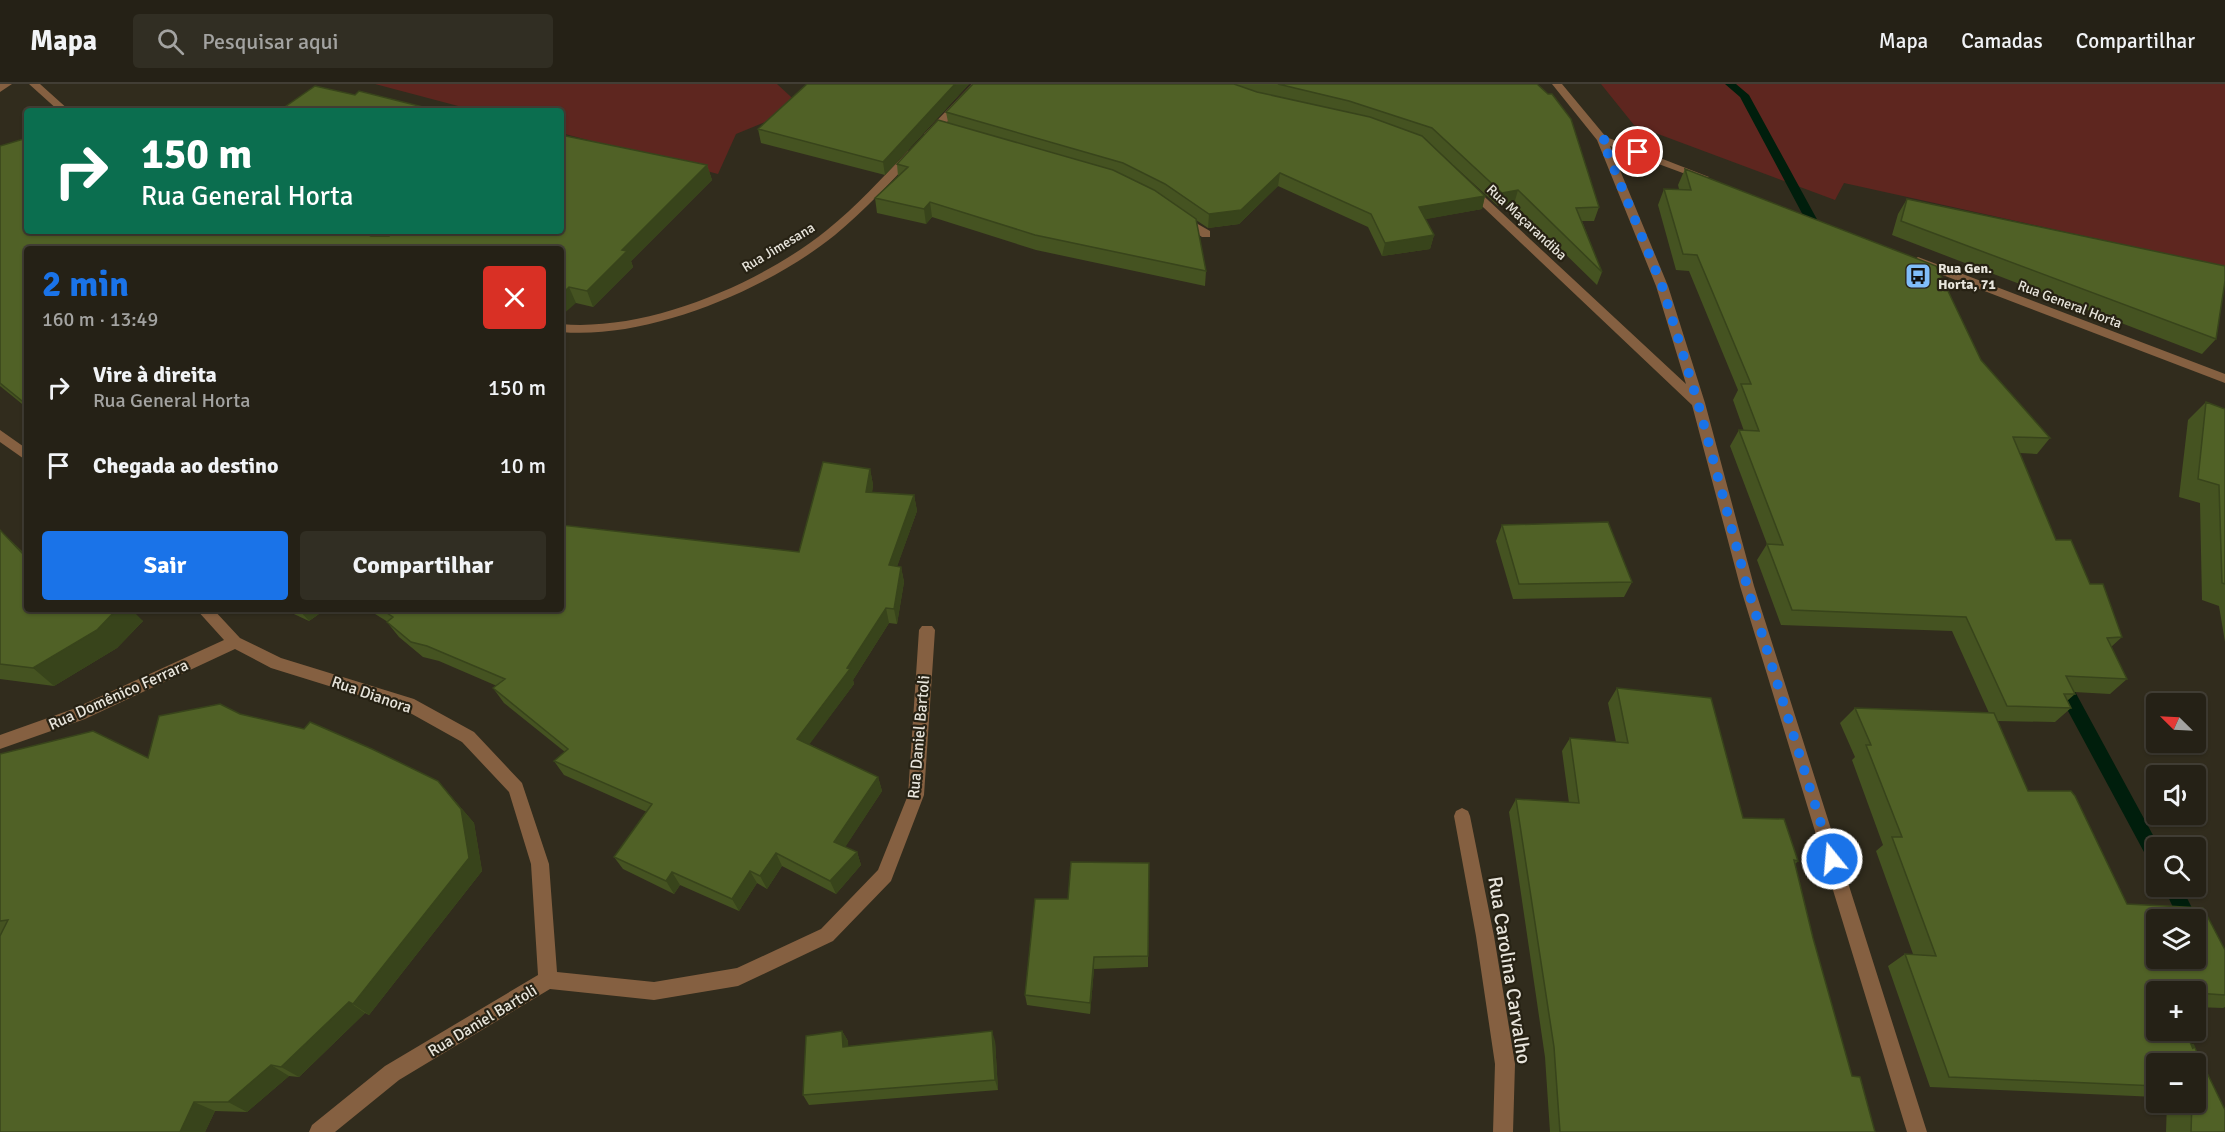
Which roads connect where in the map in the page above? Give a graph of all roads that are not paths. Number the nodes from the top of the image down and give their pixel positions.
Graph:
1 (7, 84) edge
2 (34, 84) edge
3 (978, 84) edge
4 (1557, 84) edge
5 (0, 89) edge
6 (62, 108) edge
7 (1602, 139) junction
8 (1458, 178) edge
9 (1718, 183) edge
10 (1168, 208) edge
11 (1206, 234) edge
12 (1905, 256) edge
13 (567, 330) edge
14 (2225, 379) edge
15 (1698, 403) junction
16 (0, 435) edge
17 (24, 454) edge
18 (207, 612) edge
19 (927, 630) dead end
20 (235, 642) junction
21 (0, 742) edge
22 (1462, 816) dead end
23 (548, 980) junction
24 (319, 1132) edge
25 (1503, 1132) edge
26 (1917, 1132) edge

1 - 5 street
2 - 6 street
3 - 13 street, Rua Jimesana
4 - 7 street
7 - 9 street
7 - 15 street
8 - 15 street, Rua Maçarandiba
10 - 11 street
12 - 14 street, Rua General Horta
15 - 26 street
16 - 17 street
18 - 20 street, Rua Dianora
19 - 23 street, Rua Daniel Bartoli
20 - 21 street, Rua Domênico Ferrara
20 - 23 street, Rua Dianora
22 - 25 street, Rua Carolina Carvalho
23 - 24 street, Rua Daniel Bartoli

